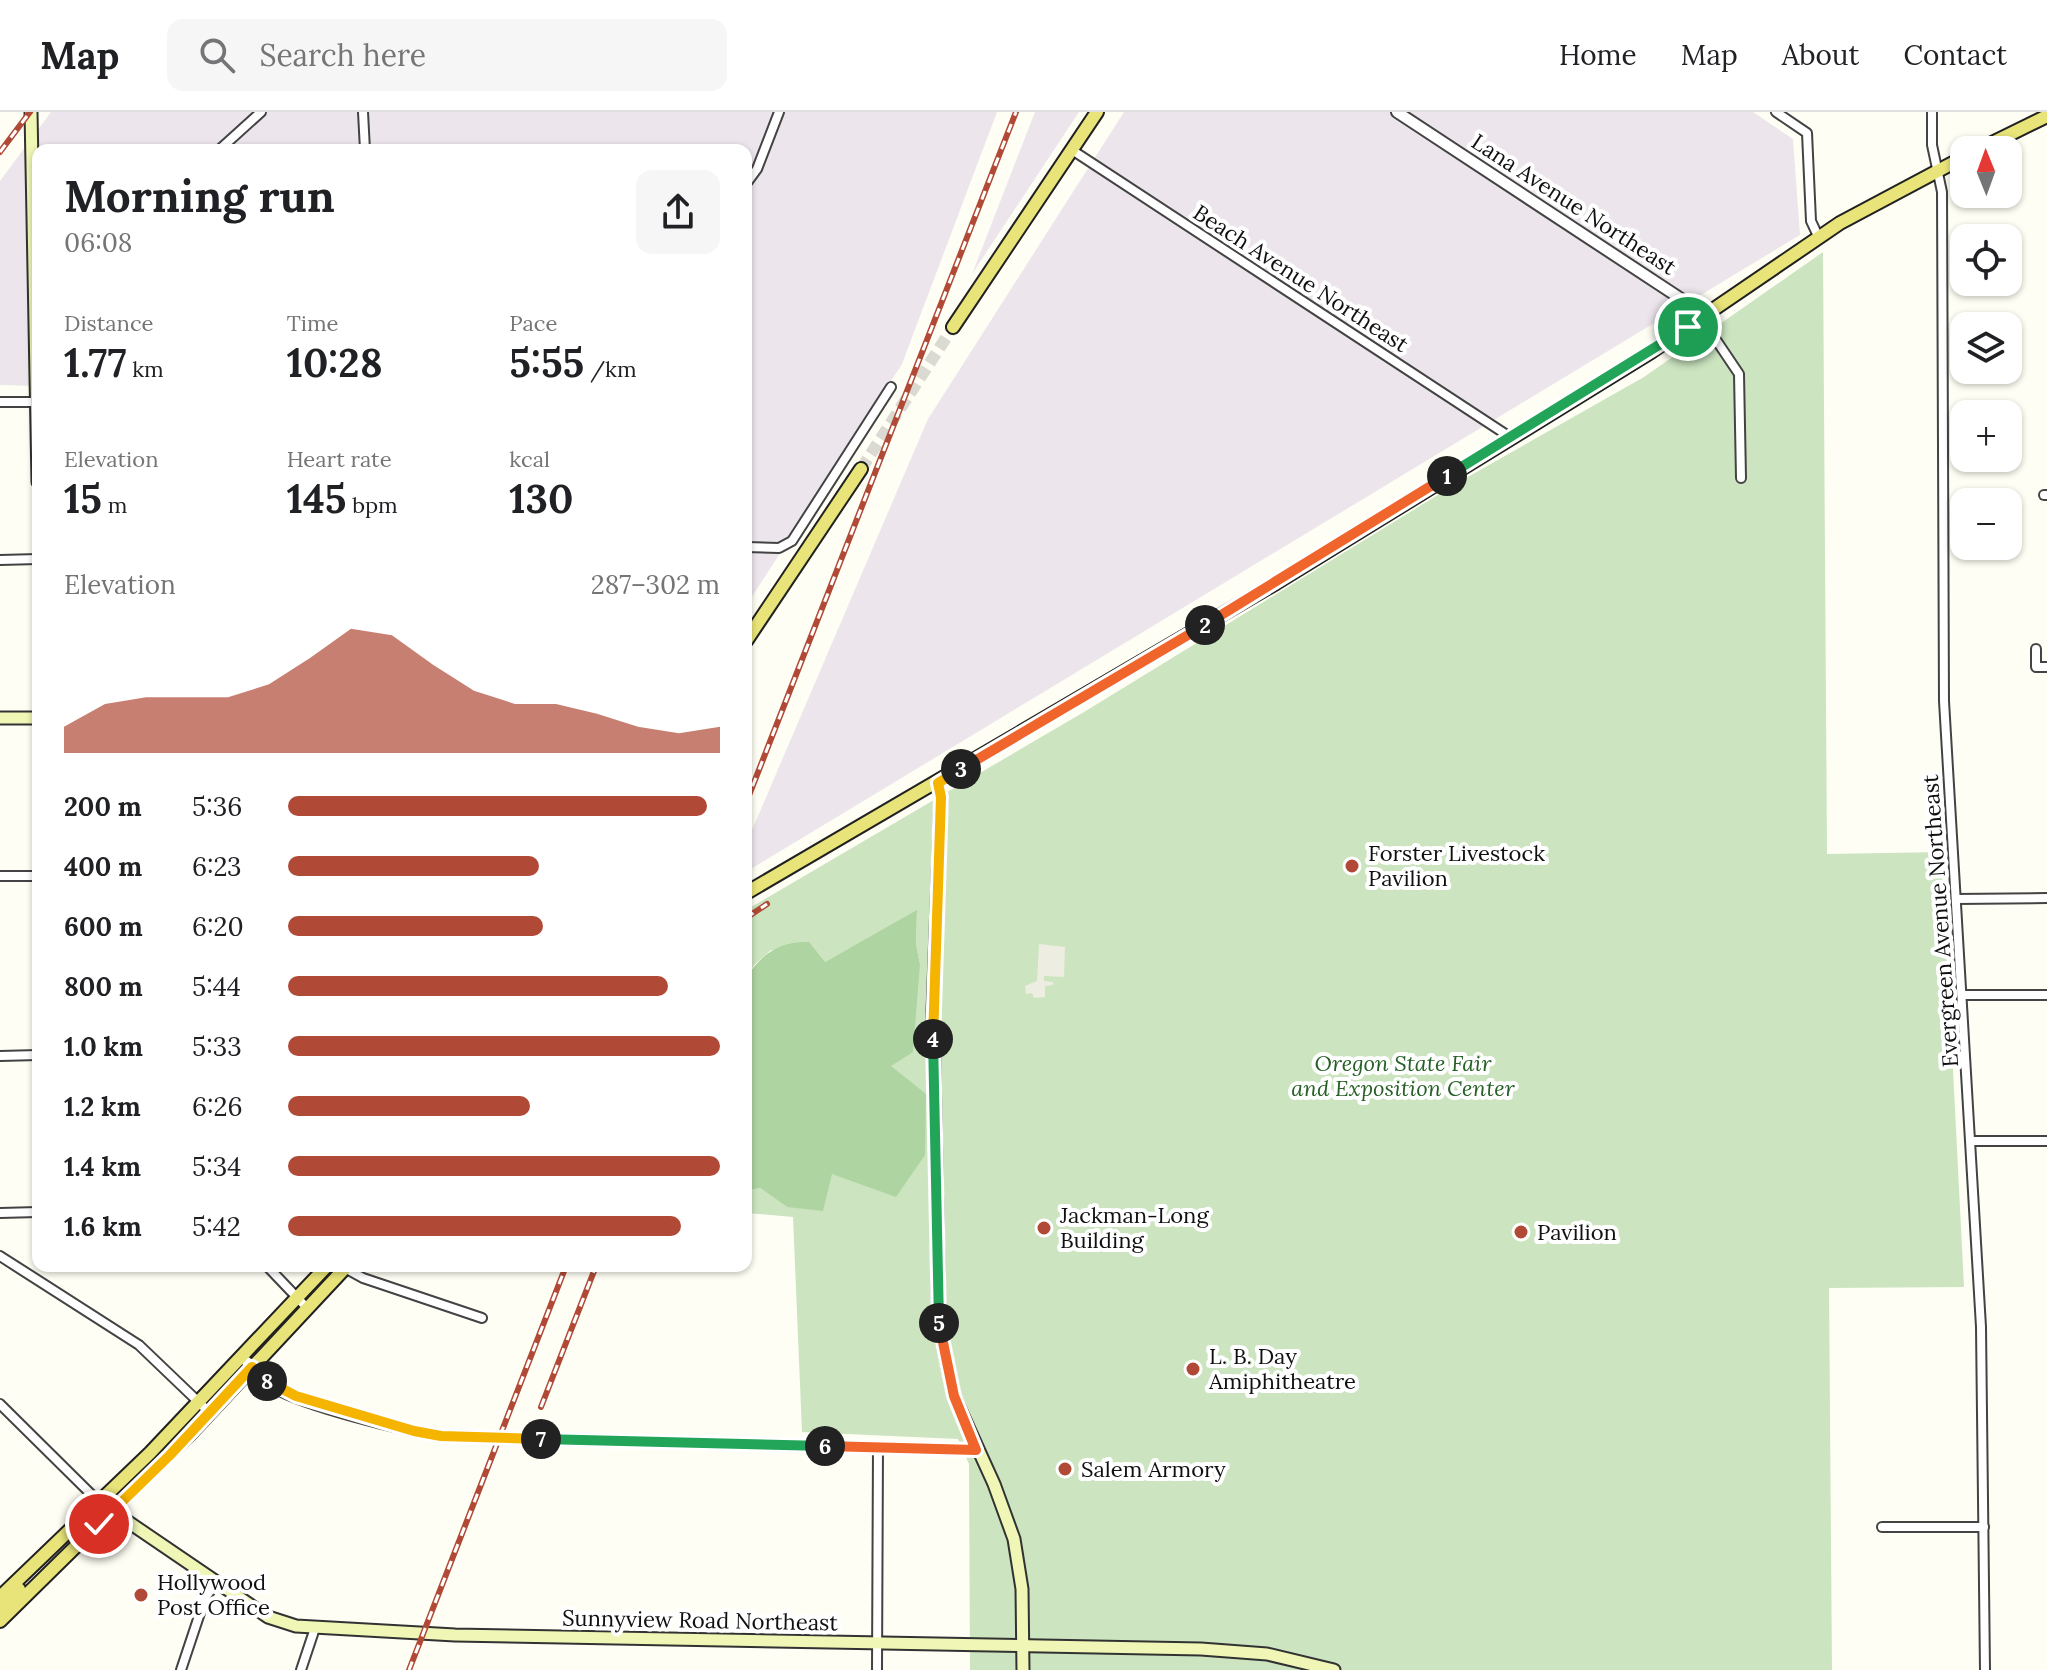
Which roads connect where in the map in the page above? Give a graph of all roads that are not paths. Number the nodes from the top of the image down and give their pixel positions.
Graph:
1 (31, 112) edge
2 (261, 112) edge
3 (363, 112) edge
4 (779, 112) edge
5 (1097, 112) edge
6 (1397, 112) edge
7 (1776, 112) edge
8 (1932, 112) edge
9 (2047, 116) edge
10 (2006, 136) edge
11 (33, 144) edge
12 (226, 144) edge
13 (365, 144) edge
14 (1072, 150) junction
15 (1950, 164) edge
16 (1937, 171) junction
17 (752, 176) edge
18 (1818, 236) junction
19 (1702, 319) junction
20 (953, 327) tunnel mouth
21 (891, 387) dead end
22 (0, 402) edge
23 (32, 402) edge
24 (1510, 437) junction
25 (861, 469) tunnel mouth
26 (1741, 478) dead end
27 (752, 547) edge
28 (32, 559) edge
29 (0, 560) edge
30 (752, 632) edge
31 (2036, 649) dead end
32 (2047, 667) edge
33 (0, 718) edge
34 (32, 718) edge
35 (938, 783) junction
36 (0, 876) edge
37 (32, 876) edge
38 (752, 890) edge
39 (2047, 898) edge
40 (1956, 899) junction
41 (1962, 995) junction
42 (2047, 995) edge
43 (32, 1055) edge
44 (0, 1056) edge
45 (1972, 1141) junction
46 (2047, 1141) edge
47 (32, 1212) edge
48 (0, 1213) edge
49 (0, 1256) edge
50 (273, 1272) edge
51 (321, 1272) edge
52 (341, 1272) edge
53 (353, 1272) edge
54 (298, 1297) junction
55 (308, 1309) junction
56 (482, 1318) dead end
57 (241, 1356) junction
58 (252, 1367) junction
59 (199, 1402) junction
60 (0, 1404) edge
61 (210, 1413) junction
62 (878, 1447) junction
63 (976, 1450) junction
64 (99, 1502) junction
65 (111, 1513) junction
66 (1882, 1527) dead end
67 (1984, 1527) junction
68 (30, 1569) junction
69 (216, 1583) junction
70 (0, 1597) edge
71 (0, 1609) edge
72 (0, 1621) edge
73 (315, 1628) junction
74 (877, 1644) junction
75 (1023, 1646) junction
76 (181, 1670) edge
77 (301, 1670) edge
78 (877, 1670) edge
79 (1023, 1670) edge
80 (1334, 1670) edge
81 (1985, 1670) edge

1 - 11 main road
2 - 12 street
3 - 13 street
4 - 17 street
5 - 14 main road
6 - 19 street, Lana Avenue Northeast
7 - 18 street
8 - 16 street, Evergreen Avenue Northeast
9 - 10 main road
14 - 20 main road
14 - 24 street, Beach Avenue Northeast
15 - 16 main road
16 - 18 main road
16 - 40 street, Evergreen Avenue Northeast
18 - 19 main road
19 - 24 main road
19 - 26 street, Lana Avenue Northeast
21 - 27 street
22 - 23 street
24 - 35 main road
25 - 30 main road
28 - 29 street
31 - 32 street
33 - 34 main road
35 - 38 main road
35 - 63 main road
36 - 37 street
39 - 40 street
40 - 41 street, Evergreen Avenue Northeast
41 - 42 street
41 - 45 street, Evergreen Avenue Northeast
43 - 44 street
45 - 46 street
45 - 67 street, Evergreen Avenue Northeast
47 - 48 street
49 - 59 street
50 - 54 street
51 - 54 main road
52 - 55 main road
53 - 56 street
54 - 55 street
54 - 57 main road
55 - 58 main road
57 - 58 street
57 - 59 main road
58 - 61 main road
58 - 62 street
59 - 61 street
59 - 64 main road
60 - 64 street
61 - 65 main road
62 - 63 street
62 - 74 street
63 - 75 main road
64 - 65 main road, Sunnyview Road Northeast
64 - 68 main road
65 - 69 main road, Sunnyview Road Northeast
65 - 72 main road
66 - 67 street
67 - 81 street, Evergreen Avenue Northeast
68 - 70 main road
68 - 71 main road
69 - 73 main road, Sunnyview Road Northeast
69 - 76 street
73 - 74 main road, Sunnyview Road Northeast
73 - 77 street
74 - 75 main road, Sunnyview Road Northeast
74 - 78 street
75 - 79 main road
75 - 80 main road, Sunnyview Road Northeast

